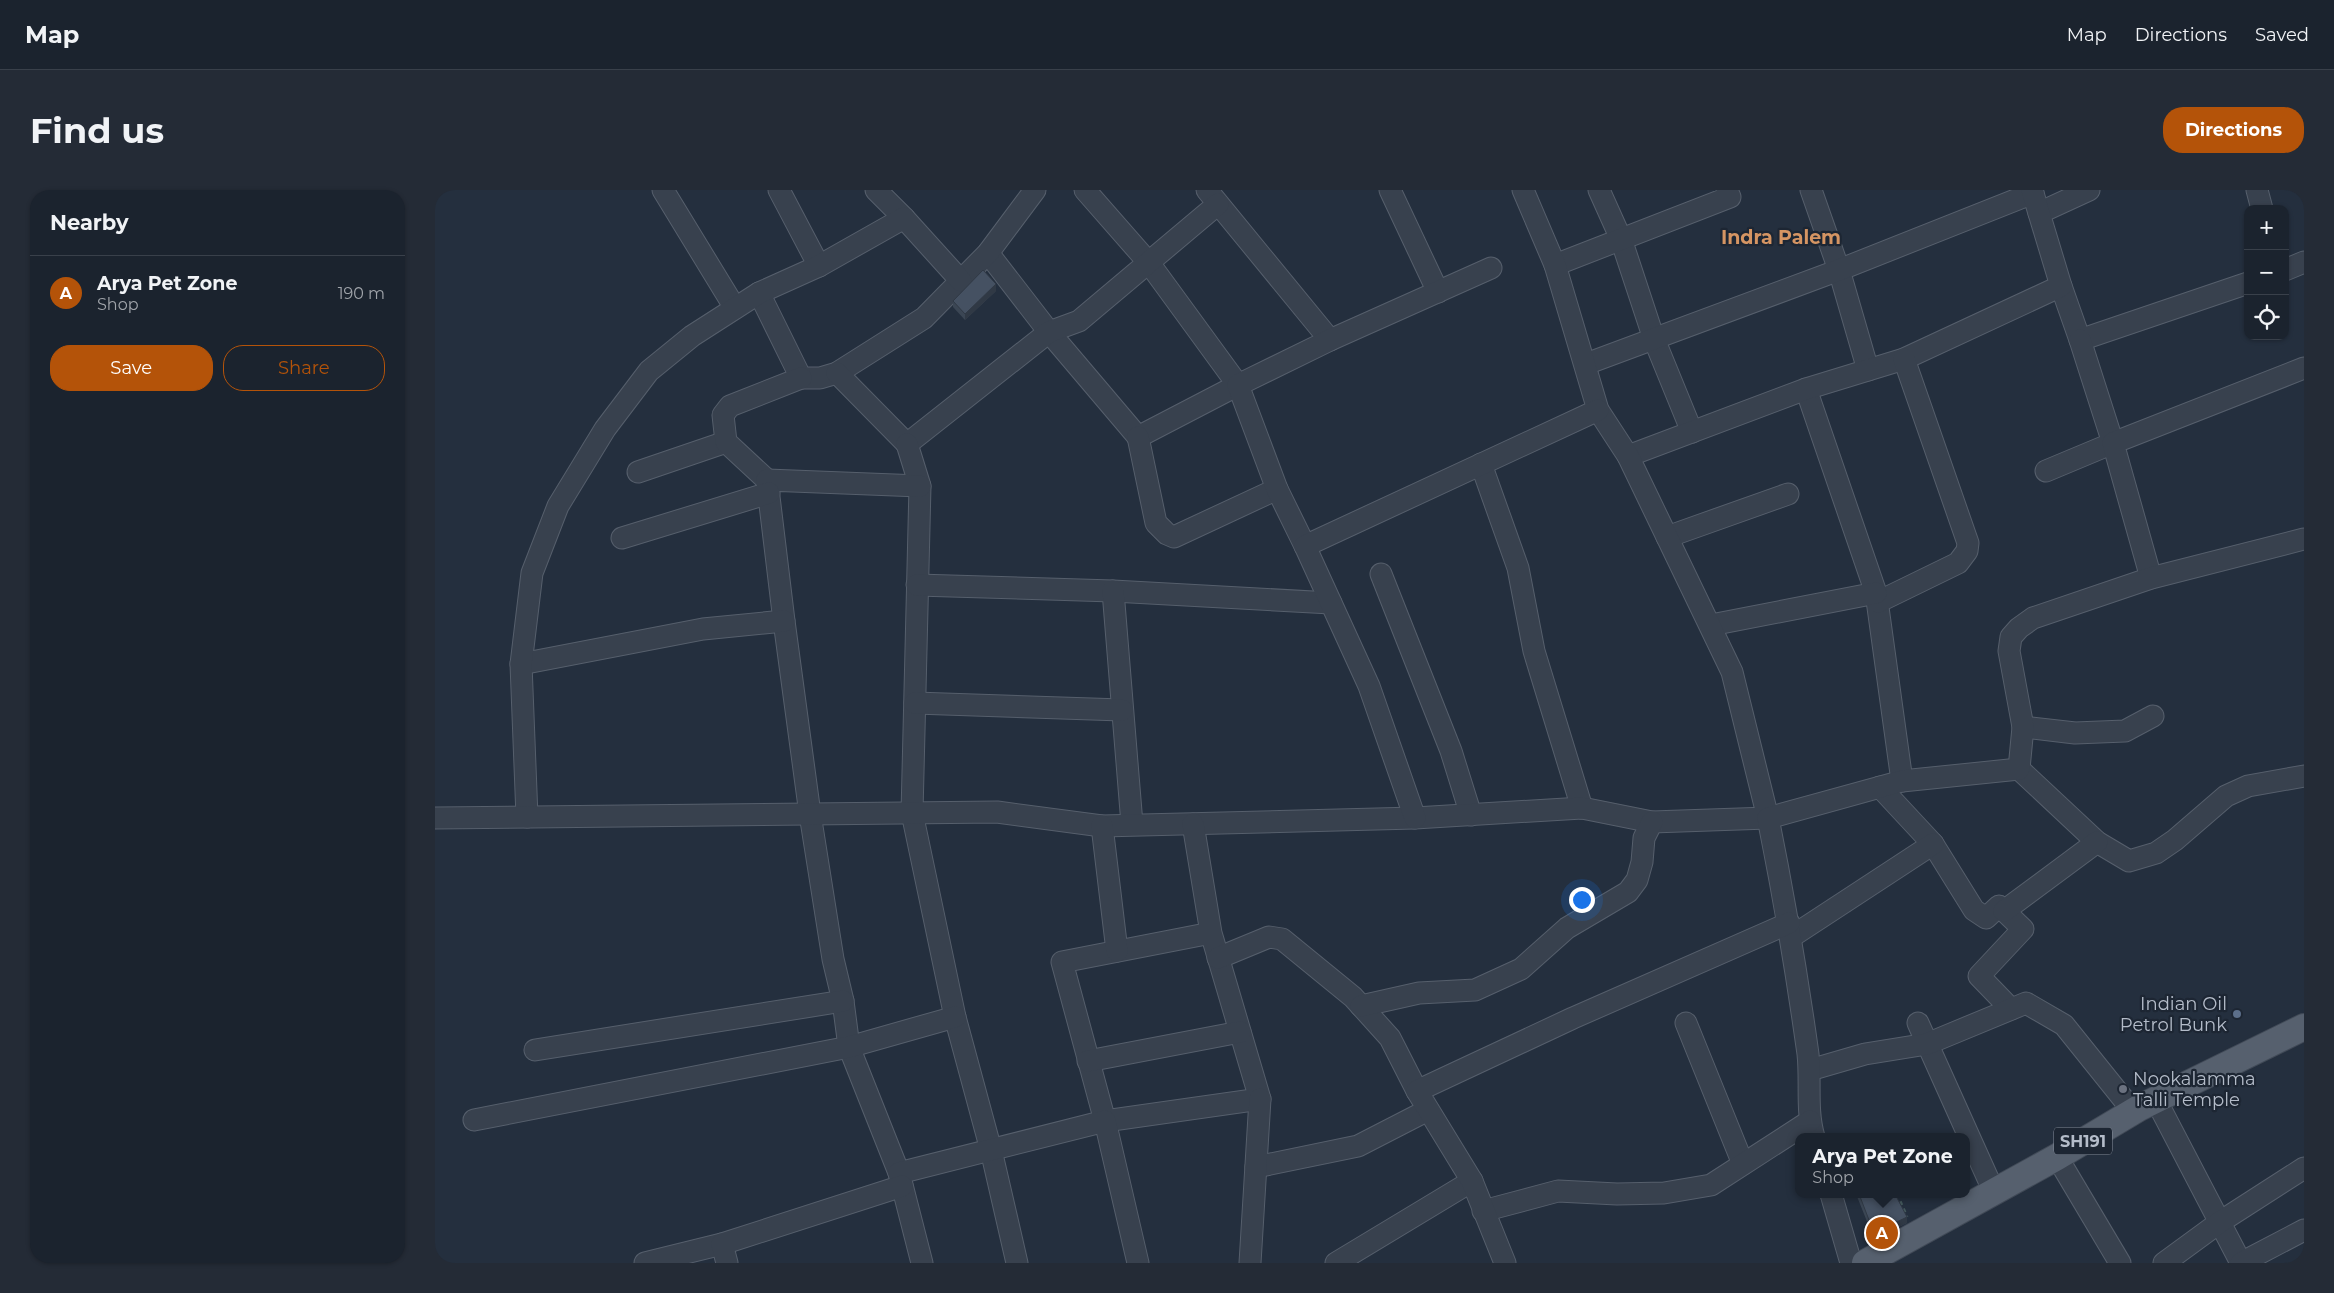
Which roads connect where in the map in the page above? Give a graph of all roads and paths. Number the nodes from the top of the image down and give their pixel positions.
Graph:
1 (663, 190) edge
2 (779, 190) edge
3 (876, 190) edge
4 (1035, 190) edge
5 (1085, 190) edge
6 (1390, 190) edge
7 (1523, 190) edge
8 (1599, 190) edge
9 (1727, 190) edge
10 (1811, 190) edge
11 (2089, 190) edge
12 (2257, 190) edge
13 (2033, 191) edge
14 (1213, 197) edge
15 (2261, 205) edge
16 (2039, 214) junction
17 (904, 218) junction
18 (1621, 239) junction
19 (988, 253) junction
20 (2304, 262) edge
21 (1149, 263) junction
22 (1555, 265) junction
23 (819, 266) junction
24 (1491, 268) dead end
25 (2289, 268) edge
26 (1839, 270) junction
27 (961, 281) junction
28 (2244, 284) edge
29 (2061, 286) junction
30 (1438, 292) junction
31 (759, 293) junction
32 (735, 308) junction
33 (1049, 332) junction
34 (1654, 339) junction
35 (1330, 340) junction
36 (2080, 340) junction
37 (1904, 359) junction
38 (1586, 364) junction
39 (2304, 368) edge
40 (1868, 370) junction
41 (837, 373) junction
42 (801, 378) junction
43 (1238, 385) junction
44 (1806, 389) junction
45 (1599, 410) junction
46 (1692, 432) junction
47 (1138, 437) junction
48 (725, 442) junction
49 (2113, 443) junction
50 (907, 444) junction
51 (1628, 456) junction
52 (1481, 464) junction
53 (2046, 471) dead end
54 (638, 472) dead end
55 (920, 486) junction
56 (768, 487) junction
57 (1277, 489) junction
58 (1788, 494) dead end
59 (1667, 537) junction
60 (622, 538) dead end
61 (2304, 539) edge
62 (1305, 546) junction
63 (1381, 574) dead end
64 (2151, 578) junction
65 (917, 585) junction
66 (1113, 591) junction
67 (1877, 597) junction
68 (1331, 603) junction
69 (783, 621) junction
70 (1711, 625) junction
71 (521, 664) junction
72 (915, 703) junction
73 (1122, 710) junction
74 (2153, 716) dead end
75 (2023, 727) junction
76 (2019, 769) junction
77 (2304, 776) edge
78 (1902, 781) junction
79 (1880, 787) junction
80 (1582, 808) junction
81 (912, 813) junction
82 (810, 814) junction
83 (1471, 815) junction
84 (527, 817) junction
85 (435, 818) edge
86 (1415, 818) junction
87 (1768, 818) junction
88 (1652, 822) junction
89 (1132, 824) junction
90 (1193, 824) junction
91 (1102, 826) junction
92 (2097, 842) junction
93 (1933, 844) junction
94 (2004, 911) junction
95 (1790, 930) junction
96 (1211, 933) junction
97 (1117, 951) junction
98 (1219, 958) junction
99 (843, 1001) junction
100 (1361, 1006) junction
101 (2011, 1009) junction
102 (955, 1017) junction
103 (1686, 1023) dead end
104 (1918, 1023) dead end
105 (2304, 1027) edge
106 (1240, 1032) junction
107 (1927, 1044) junction
108 (849, 1047) junction
109 (535, 1050) dead end
110 (1088, 1061) junction
111 (1810, 1070) junction
112 (1417, 1091) junction
113 (1260, 1099) junction
114 (2156, 1100) junction
115 (1429, 1110) junction
116 (2133, 1111) junction
117 (474, 1120) dead end
118 (1105, 1121) junction
119 (1812, 1129) edge
120 (1967, 1133) edge
121 (1795, 1138) edge
122 (1970, 1139) edge
123 (991, 1150) junction
124 (2057, 1157) junction
125 (1743, 1164) junction
126 (1256, 1167) junction
127 (2304, 1168) edge
128 (900, 1179) junction
129 (1471, 1181) junction
130 (1994, 1192) junction
131 (1832, 1198) edge
132 (1483, 1211) junction
133 (2220, 1222) junction
134 (2304, 1230) edge
135 (725, 1253) edge
136 (645, 1263) edge
137 (922, 1263) edge
138 (1017, 1263) edge
139 (1138, 1263) edge
140 (1250, 1263) edge
141 (1336, 1263) edge
142 (1505, 1263) edge
143 (1851, 1263) edge
144 (1865, 1263) edge
145 (2120, 1263) edge
146 (2164, 1263) edge
147 (2241, 1263) edge

1 - 32 street
2 - 23 street
3 - 17 street
4 - 19 street
5 - 21 street
6 - 30 street
7 - 22 street
8 - 18 street
9 - 18 street
10 - 26 street
11 - 16 street
12 - 15 street
13 - 16 street
13 - 26 street
14 - 21 street
14 - 35 street
16 - 29 street
17 - 23 street
17 - 27 street
18 - 22 street
18 - 34 street
19 - 27 street
19 - 33 street
20 - 25 street
21 - 33 street
21 - 43 street
22 - 38 street
23 - 31 street
24 - 30 street
26 - 34 street
26 - 40 street
27 - 41 street
28 - 36 street
29 - 36 street
29 - 37 street
30 - 35 street
31 - 32 street
31 - 42 street
32 - 71 street
33 - 47 street
33 - 50 street
34 - 38 street
34 - 46 street
35 - 43 street
36 - 49 street
37 - 40 street
37 - 67 street
38 - 45 street
39 - 49 street
40 - 44 street
41 - 42 street
41 - 50 street
42 - 48 street
43 - 47 street
43 - 57 street
44 - 46 street
44 - 67 street
45 - 51 street
45 - 52 street
46 - 51 street
47 - 57 street
48 - 54 street
48 - 56 street
49 - 53 street
49 - 64 street
50 - 55 street
51 - 59 street
52 - 62 street
52 - 80 street
55 - 56 street
55 - 65 street
56 - 60 street
56 - 69 street
57 - 62 street
58 - 59 street
59 - 70 street
61 - 64 street
62 - 68 street
63 - 83 street
64 - 75 street
65 - 66 street
65 - 72 street
66 - 68 street
66 - 73 street
67 - 70 street
67 - 78 street
68 - 86 street
69 - 71 street
69 - 82 street
70 - 87 street
71 - 84 street
72 - 73 street
72 - 81 street
73 - 89 street
74 - 75 street
75 - 76 street
76 - 78 street
76 - 92 street
77 - 92 street
78 - 79 street
79 - 87 street
79 - 93 street
80 - 83 street
80 - 88 street
81 - 82 street
81 - 91 street
81 - 102 street
82 - 84 street
82 - 99 street
83 - 86 street
84 - 85 street
86 - 90 street
87 - 88 street
87 - 95 street
88 - 100 street
89 - 90 street
89 - 91 street
90 - 96 street
91 - 97 street
92 - 94 street
93 - 94 street
93 - 95 street
94 - 101 street
95 - 111 street
95 - 112 street
96 - 97 street
96 - 98 street
97 - 110 street
98 - 100 street
98 - 106 street
99 - 108 street
99 - 109 street
100 - 112 street
101 - 107 street
101 - 116 street
102 - 108 street
102 - 123 street
103 - 125 street
104 - 107 street
105 - 114 main road, SH191
106 - 110 street
106 - 113 street
107 - 111 street
107 - 120 street
108 - 117 street
108 - 128 street
110 - 118 street
111 - 119 street
112 - 115 street
113 - 118 street
113 - 126 street
114 - 116 main road, SH191
114 - 133 street
115 - 126 street
115 - 129 street
116 - 124 main road, SH191
118 - 123 street
118 - 139 street
121 - 125 street
122 - 130 street
123 - 128 street
123 - 138 street
124 - 130 main road, SH191
124 - 145 street
125 - 132 street
126 - 140 street
127 - 133 street
128 - 135 street
128 - 137 street
129 - 132 street
129 - 141 street
130 - 144 main road, SH191
131 - 143 street
132 - 142 street
133 - 146 street
133 - 147 street
134 - 147 street
135 - 136 street

